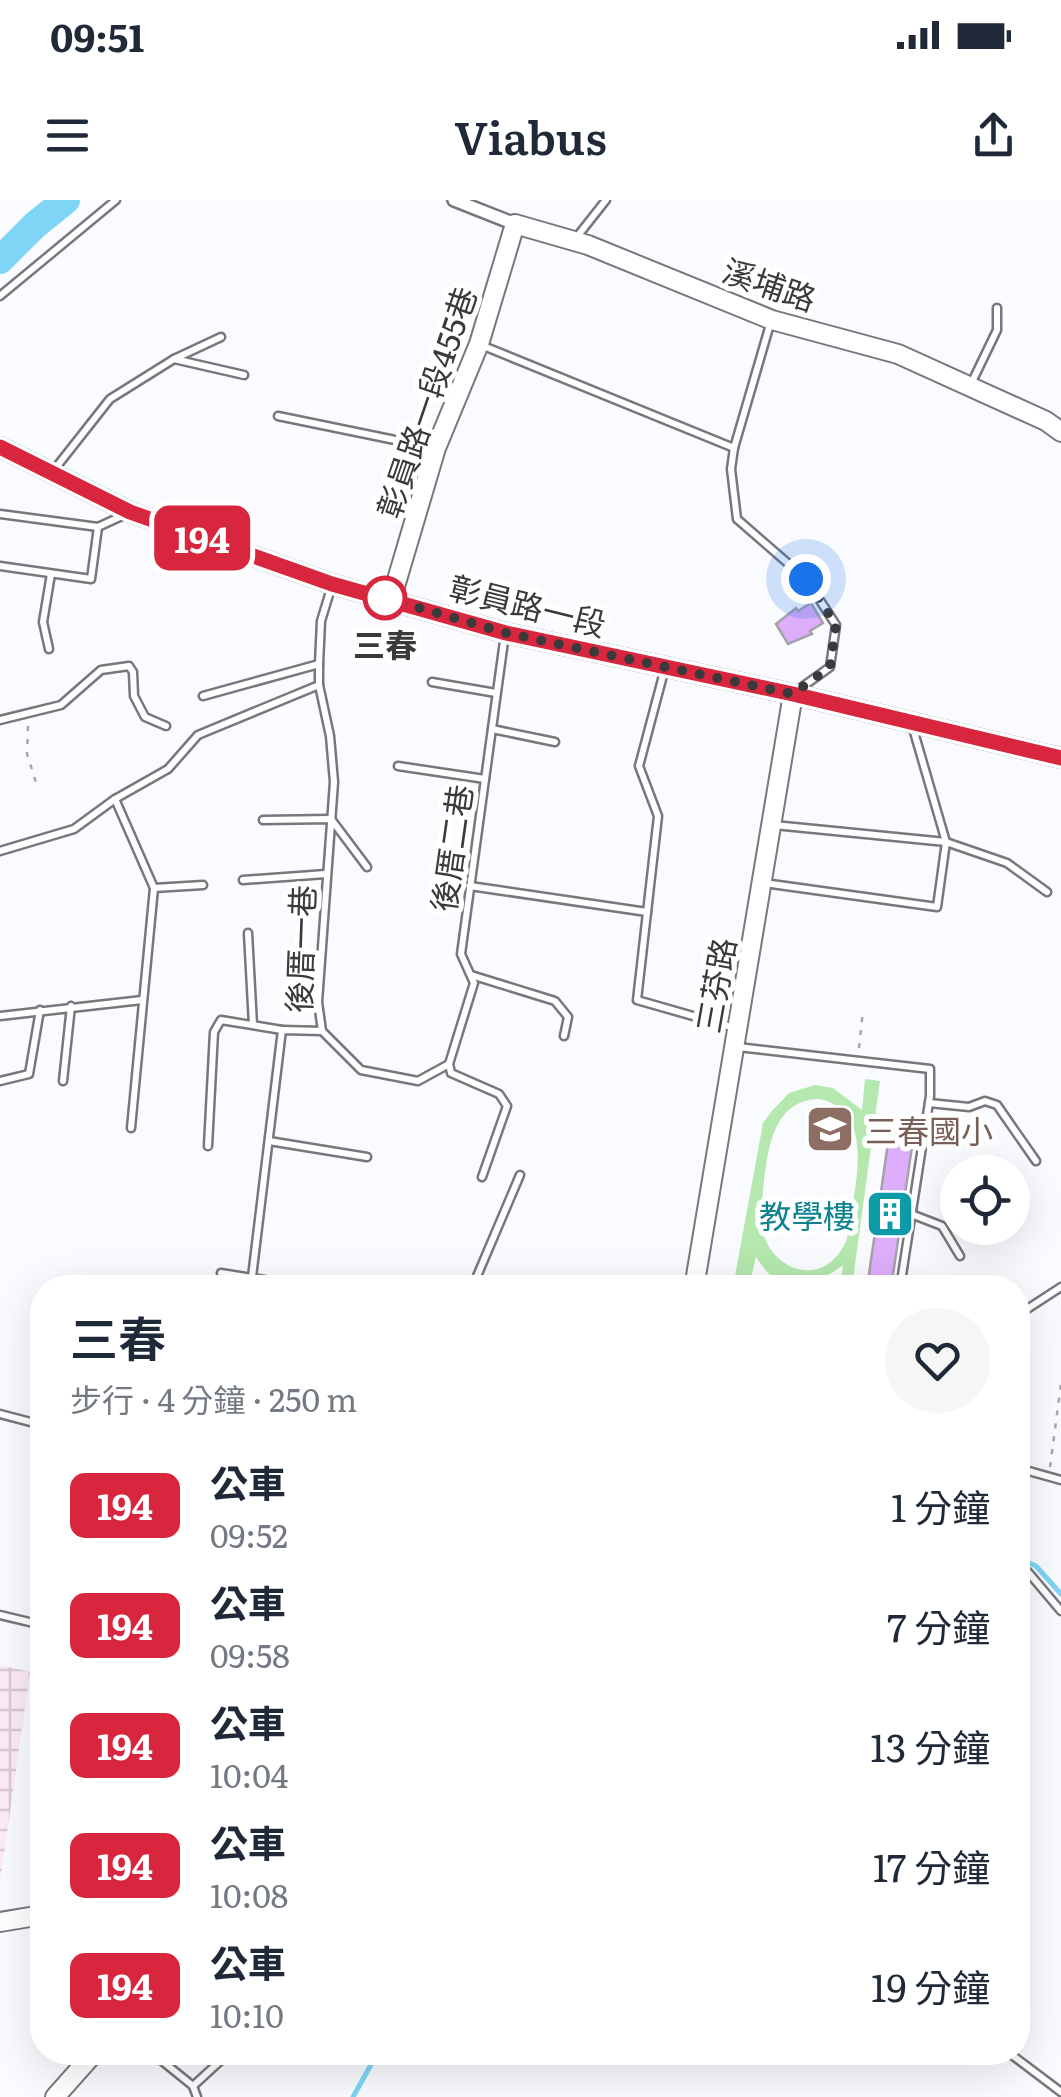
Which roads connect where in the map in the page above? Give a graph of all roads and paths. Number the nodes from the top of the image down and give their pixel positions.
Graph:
1 (116, 200) edge
2 (454, 200) edge
3 (606, 200) edge
4 (516, 224) junction
5 (573, 241) junction
6 (0, 296) edge
7 (996, 308) dead end
8 (772, 320) junction
9 (221, 337) dead end
10 (479, 344) junction
11 (174, 359) junction
12 (244, 375) dead end
13 (971, 385) junction
14 (278, 416) dead end
15 (1061, 432) edge
16 (0, 447) edge
17 (436, 448) junction
18 (734, 448) junction
19 (53, 472) junction
20 (130, 512) junction
21 (0, 514) edge
22 (98, 527) junction
23 (0, 566) edge
24 (51, 574) junction
25 (332, 584) junction
26 (391, 600) junction
27 (506, 633) junction
28 (50, 650) dead end
29 (319, 664) junction
30 (666, 667) junction
31 (432, 682) dead end
32 (318, 685) junction
33 (496, 693) junction
34 (793, 694) junction
35 (202, 696) dead end
36 (28, 714) junction
37 (0, 720) edge
38 (912, 724) junction
39 (166, 726) dead end
40 (492, 730) junction
41 (555, 742) dead end
42 (1061, 758) edge
43 (398, 766) dead end
44 (485, 779) junction
45 (38, 789) dead end
46 (115, 799) junction
47 (331, 819) junction
48 (263, 820) dead end
49 (773, 825) junction
50 (946, 842) junction
51 (0, 851) edge
52 (367, 868) dead end
53 (326, 874) junction
54 (243, 880) dead end
55 (762, 883) junction
56 (203, 885) dead end
57 (470, 886) junction
58 (154, 888) junction
59 (1047, 892) dead end
60 (647, 912) junction
61 (248, 933) dead end
62 (470, 975) junction
63 (142, 1000) junction
64 (71, 1006) junction
65 (40, 1010) junction
66 (863, 1010) dead end
67 (0, 1016) edge
68 (253, 1025) junction
69 (282, 1030) junction
70 (322, 1031) junction
71 (564, 1036) dead end
72 (736, 1038) junction
73 (857, 1060) junction
74 (449, 1064) junction
75 (63, 1080) dead end
76 (0, 1082) edge
77 (928, 1103) junction
78 (130, 1128) dead end
79 (269, 1141) junction
80 (208, 1146) dead end
81 (367, 1158) dead end
82 (1036, 1161) dead end
83 (520, 1175) dead end
84 (482, 1176) dead end
85 (911, 1214) junction
86 (960, 1256) dead end
87 (221, 1273) dead end
88 (236, 1275) edge
89 (252, 1275) edge
90 (478, 1275) edge
91 (696, 1275) edge
92 (902, 1275) edge
93 (1061, 1287) edge
94 (1030, 1307) edge
95 (1061, 1384) edge
96 (0, 1414) edge
97 (30, 1421) edge
98 (1030, 1471) edge
99 (1049, 1477) junction
100 (1061, 1480) edge
101 (1030, 1574) edge
102 (1061, 1611) edge
103 (0, 1614) edge
104 (30, 1623) edge
105 (30, 1918) edge
106 (0, 1922) edge
107 (83, 2065) edge
108 (166, 2065) edge
109 (216, 2065) edge
110 (1025, 2065) edge
111 (193, 2086) junction
112 (1061, 2092) edge
113 (55, 2097) edge
114 (197, 2097) edge

1 - 6 lane
2 - 4 street, 溪埔路
3 - 5 lane
4 - 5 street, 溪埔路
4 - 10 street, 彰員路一段455巷
5 - 8 street, 溪埔路
7 - 13 lane
8 - 13 street, 溪埔路
8 - 18 lane
9 - 11 lane
10 - 17 street, 彰員路一段455巷
10 - 18 lane
11 - 12 lane
11 - 19 lane
13 - 15 street, 溪埔路
14 - 17 lane
16 - 19 street, 彰員路一段
17 - 26 street, 彰員路一段455巷
18 - 34 lane
19 - 20 street, 彰員路一段
20 - 22 lane
20 - 25 street, 彰員路一段
21 - 22 lane
22 - 24 lane
23 - 24 lane
24 - 28 lane
25 - 26 street, 彰員路一段
25 - 29 lane, 後厝一巷
26 - 27 street, 彰員路一段
27 - 30 street, 彰員路一段
27 - 33 lane, 後厝二巷
29 - 32 lane, 後厝一巷
29 - 35 lane
30 - 34 street, 彰員路一段
30 - 60 lane
31 - 33 lane
32 - 46 lane
32 - 47 lane, 後厝一巷
33 - 40 lane, 後厝二巷
34 - 38 street, 彰員路一段
34 - 49 street, 三芬路
36 - 37 lane
36 - 39 lane
36 - 45 path
38 - 42 street, 彰員路一段
38 - 50 lane
40 - 41 lane
40 - 44 lane, 後厝二巷
43 - 44 lane
44 - 57 lane, 後厝二巷
46 - 51 lane
46 - 58 lane
47 - 48 lane
47 - 52 lane
47 - 53 lane, 後厝一巷
49 - 50 lane
49 - 55 street, 三芬路
50 - 55 lane
50 - 59 lane
53 - 54 lane
53 - 70 lane, 後厝一巷
55 - 72 street, 三芬路
56 - 58 lane
57 - 60 lane
57 - 62 lane, 後厝二巷
58 - 63 lane
60 - 72 lane
61 - 68 lane
62 - 71 lane
62 - 74 lane, 後厝二巷
63 - 64 lane
63 - 78 lane
64 - 65 lane
64 - 75 lane
65 - 67 lane
65 - 76 lane
66 - 73 path
68 - 69 lane
68 - 80 lane
69 - 70 lane, 後厝一巷
69 - 79 lane, 後厝一巷
70 - 74 lane
72 - 73 lane
72 - 91 street, 三芬路
73 - 77 lane
74 - 84 lane
77 - 82 lane
77 - 85 lane
79 - 81 lane
79 - 89 lane, 後厝一巷
83 - 90 lane
85 - 86 lane
85 - 92 lane
87 - 88 lane
93 - 94 lane
95 - 99 path
96 - 97 lane
98 - 99 lane
99 - 100 lane
101 - 102 lane
103 - 104 lane
105 - 106 street
107 - 113 street
108 - 111 lane
109 - 111 lane
110 - 112 lane
111 - 114 lane

